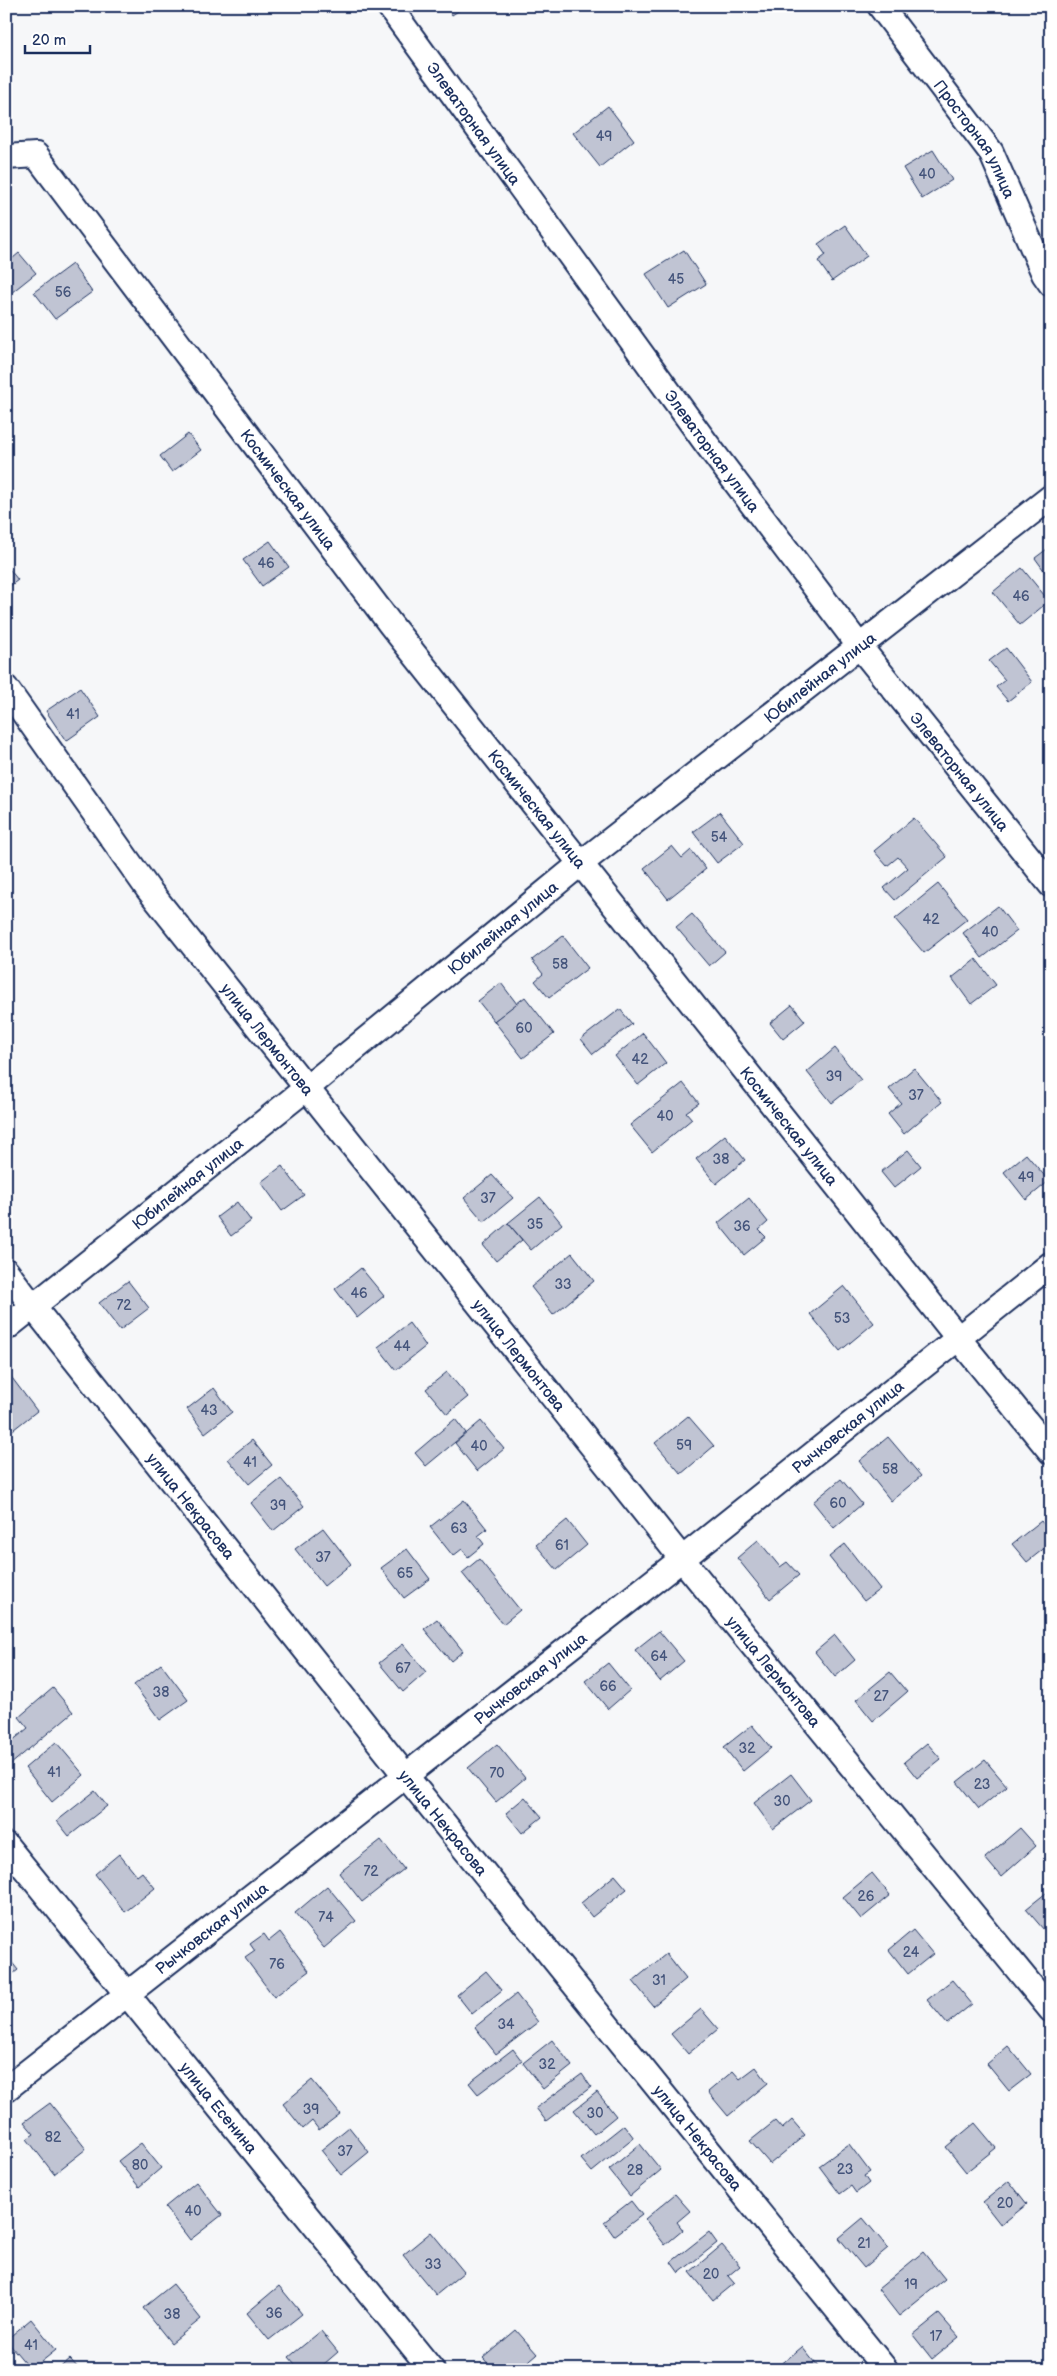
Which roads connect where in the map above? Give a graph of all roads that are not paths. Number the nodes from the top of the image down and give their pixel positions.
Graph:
1 (389, 6) edge
2 (880, 6) edge
3 (6, 157) edge
4 (1051, 284) edge
5 (1051, 497) edge
6 (860, 647) junction
7 (6, 688) edge
8 (580, 864) junction
9 (1051, 884) edge
10 (308, 1087) junction
11 (1051, 1264) edge
12 (6, 1270) edge
13 (34, 1308) junction
14 (6, 1328) edge
15 (958, 1338) junction
16 (1051, 1452) edge
17 (682, 1559) junction
18 (405, 1775) junction
19 (6, 1845) edge
20 (127, 1996) junction
21 (1051, 2010) edge
22 (6, 2088) edge
23 (432, 2370) edge
24 (886, 2370) edge

1 - 6 street, Элеваторная улица
2 - 4 street, Просторная улица
3 - 8 street, Космическая улица
5 - 6 street, Юбилейная улица
6 - 8 street, Юбилейная улица
6 - 9 street, Элеваторная улица
7 - 10 street, улица Лермонтова
8 - 10 street, Юбилейная улица
8 - 15 street, Космическая улица
10 - 13 street, Юбилейная улица
10 - 17 street, улица Лермонтова
11 - 15 street, Рычковская улица
12 - 13 street, улица Некрасова
13 - 14 street, Юбилейная улица
13 - 18 street, улица Некрасова
15 - 16 street, Космическая улица
15 - 17 street, Рычковская улица
17 - 18 street, Рычковская улица
17 - 21 street, улица Лермонтова
18 - 20 street, Рычковская улица
18 - 24 street, улица Некрасова
19 - 20 street, улица Есенина
20 - 22 street, Рычковская улица
20 - 23 street, улица Есенина

